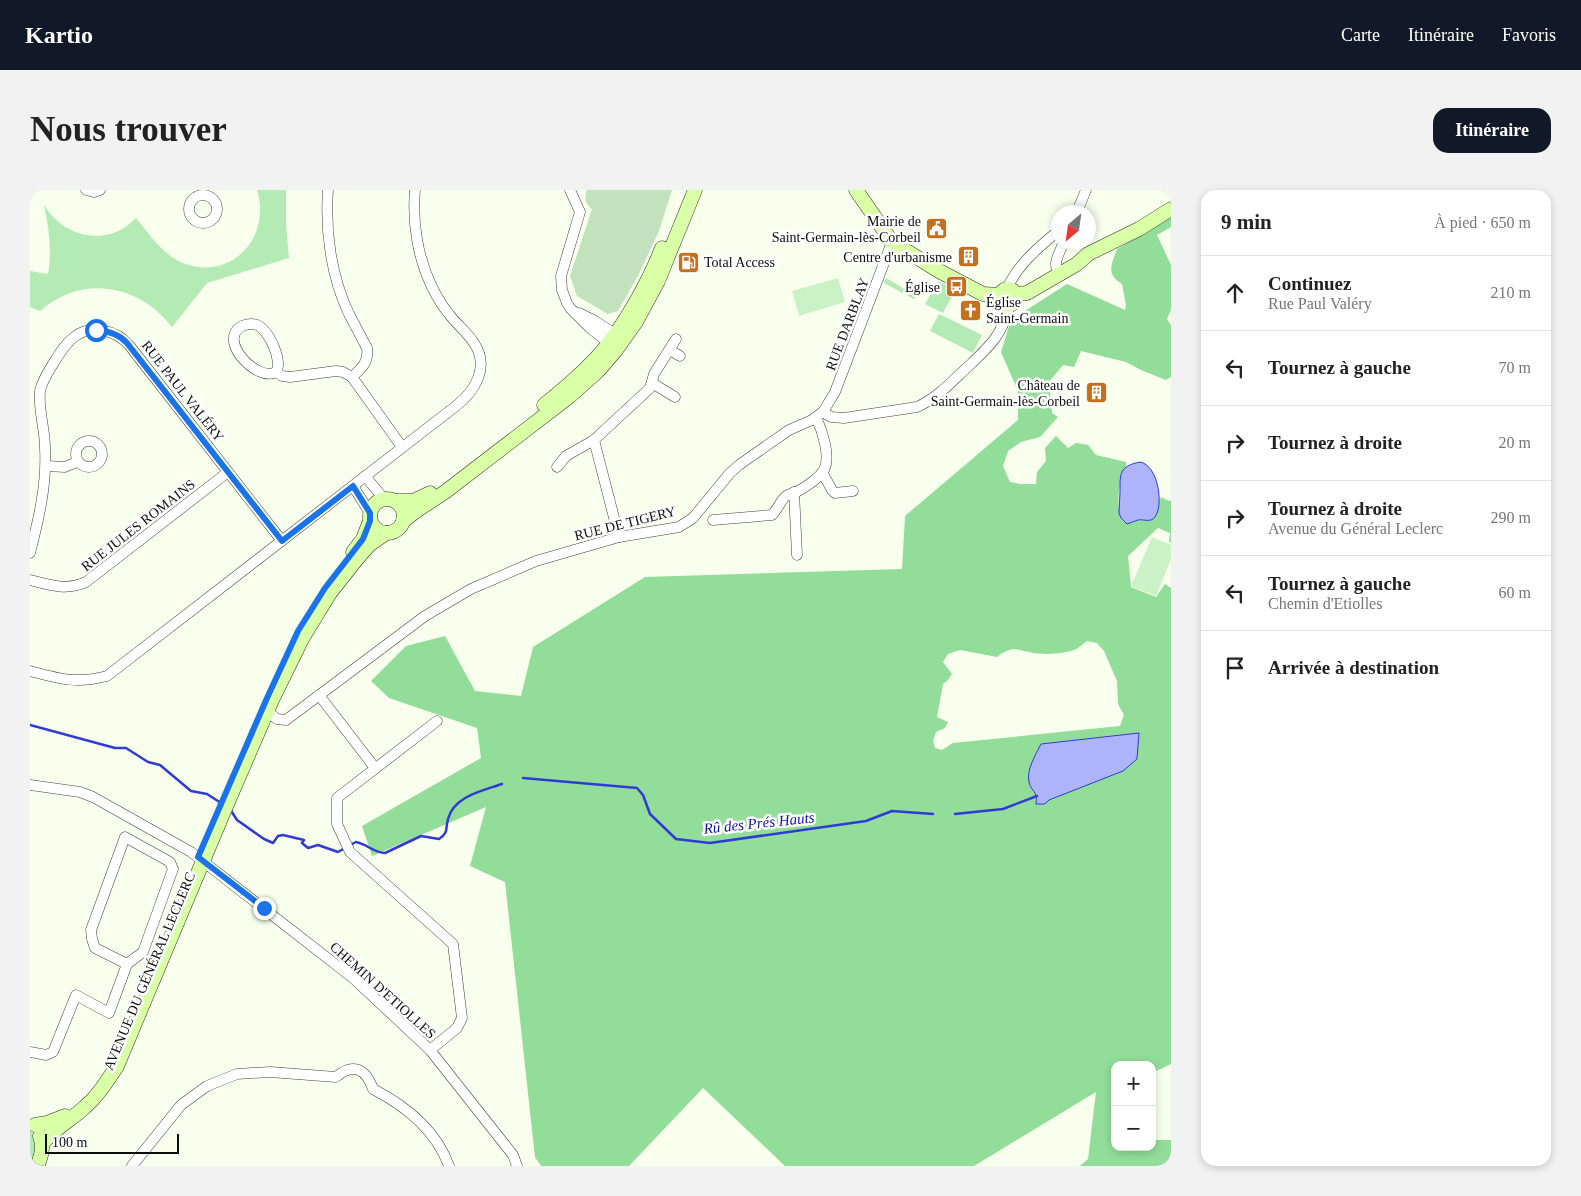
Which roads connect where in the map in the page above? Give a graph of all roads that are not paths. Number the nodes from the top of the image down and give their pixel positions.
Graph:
1 (86, 190) edge
2 (100, 190) edge
3 (328, 190) edge
4 (415, 190) edge
5 (570, 190) edge
6 (695, 190) edge
7 (852, 190) edge
8 (856, 190) edge
9 (1086, 190) edge
10 (684, 195) edge
11 (1080, 205) edge
12 (1171, 209) edge
13 (1051, 237) edge
14 (888, 238) junction
15 (1061, 250) edge
16 (1059, 274) junction
17 (658, 281) junction
18 (1008, 296) junction
19 (592, 324) junction
20 (614, 339) junction
21 (676, 339) dead end
22 (670, 350) junction
23 (680, 356) dead end
24 (276, 372) junction
25 (352, 376) junction
26 (652, 383) junction
27 (675, 397) dead end
28 (820, 415) junction
29 (594, 440) junction
30 (402, 447) junction
31 (78, 462) dead end
32 (46, 466) junction
33 (557, 467) dead end
34 (228, 472) junction
35 (822, 472) junction
36 (365, 476) junction
37 (353, 486) junction
38 (794, 492) junction
39 (853, 492) dead end
40 (390, 500) junction
41 (370, 517) junction
42 (713, 520) dead end
43 (403, 521) junction
44 (386, 533) junction
45 (620, 537) junction
46 (282, 541) junction
47 (30, 553) edge
48 (797, 555) dead end
49 (30, 580) edge
50 (30, 671) edge
51 (319, 695) junction
52 (267, 711) junction
53 (437, 721) dead end
54 (375, 768) junction
55 (30, 785) edge
56 (223, 805) junction
57 (201, 859) junction
58 (127, 964) junction
59 (430, 1050) junction
60 (30, 1052) edge
61 (32, 1123) edge
62 (42, 1143) junction
63 (37, 1166) edge
64 (132, 1166) edge
65 (449, 1166) edge
66 (517, 1166) edge

1 - 2 street
3 - 25 street
4 - 30 street
5 - 19 street
6 - 17 main road, AVENUE DU GÉNÉRAL LECLERC
7 - 14 main road
8 - 14 main road
9 - 11 street
10 - 17 main road, AVENUE DU GÉNÉRAL LECLERC
10 - 20 main road, AVENUE DU GÉNÉRAL LECLERC
12 - 16 main road
13 - 18 street
14 - 18 main road
14 - 28 street, RUE DARBLAY
15 - 16 street
16 - 18 main road
17 - 20 main road, AVENUE DU GÉNÉRAL LECLERC
18 - 28 street
19 - 20 street
19 - 20 street
20 - 40 main road, AVENUE DU GÉNÉRAL LECLERC
20 - 43 main road, AVENUE DU GÉNÉRAL LECLERC
21 - 22 street
22 - 23 street
22 - 26 street
24 - 24 street
24 - 25 street
25 - 30 street
26 - 27 street
26 - 29 street
28 - 35 street
28 - 45 street, RUE DE TIGERY
29 - 33 street
29 - 45 street
30 - 36 street
31 - 32 street
32 - 34 street, RUE PAUL VALÉRY
32 - 47 street, RUE PAUL VALÉRY
34 - 46 street, RUE PAUL VALÉRY
34 - 49 street, RUE JULES ROMAINS
35 - 38 street
35 - 39 street
36 - 37 street
36 - 40 street
37 - 41 street
37 - 46 street
38 - 42 street
38 - 48 street
40 - 41 main road, AVENUE DU GÉNÉRAL LECLERC
40 - 43 main road
41 - 44 main road
41 - 56 main road, AVENUE DU GÉNÉRAL LECLERC
43 - 44 main road, AVENUE DU GÉNÉRAL LECLERC
44 - 52 main road, AVENUE DU GÉNÉRAL LECLERC
45 - 51 street, RUE DE TIGERY
46 - 50 street
51 - 52 street, RUE DE TIGERY
51 - 54 street
52 - 56 main road, AVENUE DU GÉNÉRAL LECLERC
53 - 54 street
54 - 59 street
55 - 57 street, CHEMIN D'ETIOLLES
56 - 57 main road, AVENUE DU GÉNÉRAL LECLERC
57 - 59 street, CHEMIN D'ETIOLLES
57 - 61 main road, AVENUE DU GÉNÉRAL LECLERC
57 - 62 main road, AVENUE DU GÉNÉRAL LECLERC
58 - 58 street
58 - 60 street
59 - 66 street, CHEMIN D'ETIOLLES
61 - 62 main road
62 - 63 main road
64 - 65 street

